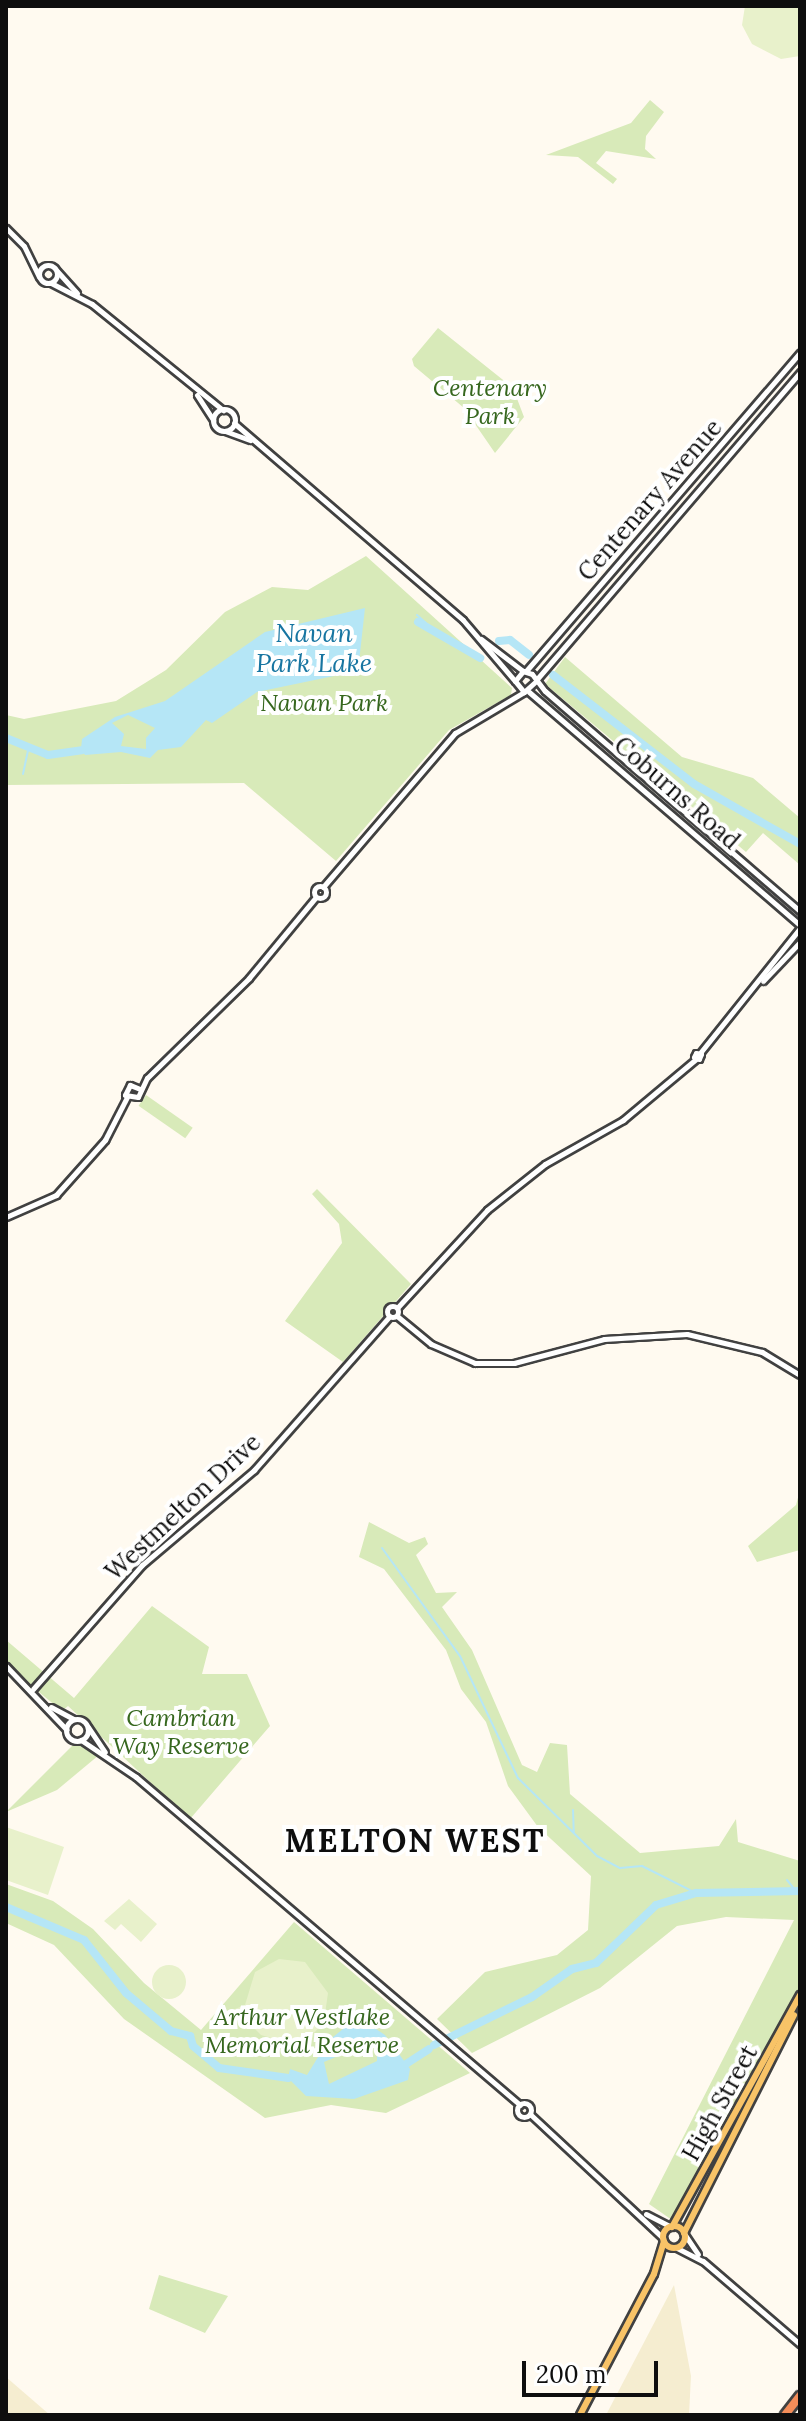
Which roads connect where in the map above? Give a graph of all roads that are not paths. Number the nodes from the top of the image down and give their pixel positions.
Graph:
1 (6, 228) edge
2 (30, 255) junction
3 (49, 265) junction
4 (56, 270) junction
5 (39, 277) junction
6 (51, 283) junction
7 (82, 298) junction
8 (800, 353) edge
9 (800, 372) edge
10 (191, 388) junction
11 (223, 410) junction
12 (213, 420) junction
13 (234, 423) junction
14 (225, 431) junction
15 (251, 440) junction
16 (680, 493) junction
17 (690, 501) junction
18 (592, 614) junction
19 (569, 622) junction
20 (474, 633) junction
21 (524, 671) junction
22 (536, 681) junction
23 (516, 684) junction
24 (526, 692) junction
25 (509, 703) junction
26 (593, 733) junction
27 (587, 740) junction
28 (800, 911) edge
29 (800, 926) edge
30 (800, 942) edge
31 (762, 981) junction
32 (138, 1087) junction
33 (129, 1098) junction
34 (6, 1217) edge
35 (395, 1314) junction
36 (800, 1375) edge
37 (6, 1666) edge
38 (33, 1689) junction
39 (44, 1701) junction
40 (75, 1719) junction
41 (88, 1727) junction
42 (67, 1730) junction
43 (81, 1740) junction
44 (106, 1752) junction
45 (800, 1995) edge
46 (800, 2003) edge
47 (520, 2105) junction
48 (530, 2114) junction
49 (638, 2209) junction
50 (671, 2227) junction
51 (684, 2234) junction
52 (664, 2240) junction
53 (676, 2248) junction
54 (703, 2261) junction
55 (654, 2274) junction
56 (800, 2344) edge
57 (800, 2396) edge
58 (580, 2415) edge
59 (785, 2415) edge

1 - 2 street
2 - 3 street
2 - 5 street
3 - 4 street
3 - 5 street
4 - 6 street
4 - 7 street
5 - 6 street
6 - 7 street
7 - 10 street
8 - 16 street, Centenary Avenue
9 - 17 street, Centenary Avenue
10 - 11 street
10 - 12 street
11 - 12 street
11 - 13 street
12 - 14 street
13 - 14 street
13 - 15 street
14 - 15 street
15 - 20 street
16 - 17 street
16 - 19 street, Centenary Avenue
17 - 18 street, Centenary Avenue
18 - 19 street
18 - 22 street, Centenary Avenue
19 - 21 street, Centenary Avenue
20 - 21 street
20 - 23 street
21 - 22 street, Coburns Road
21 - 23 street, Centenary Avenue
22 - 24 street, Centenary Avenue
22 - 26 street, Coburns Road
23 - 24 street, Coburns Road
23 - 25 street
24 - 25 street
24 - 27 street, Coburns Road
25 - 32 street
26 - 27 street
26 - 28 street, Coburns Road
27 - 29 street, Coburns Road
29 - 31 street, Westmelton Drive
30 - 31 street, Westmelton Drive
31 - 35 street, Westmelton Drive
32 - 33 street
32 - 33 street
33 - 34 street
35 - 36 street
35 - 38 street, Westmelton Drive
37 - 38 street
38 - 39 street
39 - 40 street
39 - 42 street
40 - 41 street
40 - 42 street
41 - 43 street
41 - 44 street
42 - 43 street
43 - 44 street
44 - 47 street
45 - 50 main road, High Street
46 - 51 main road, High Street
47 - 48 street
47 - 48 street
48 - 49 street
49 - 50 street
49 - 52 street
50 - 51 main road
50 - 52 main road, High Street
51 - 53 main road, High Street
51 - 54 street
52 - 53 main road
52 - 55 main road
53 - 54 street
53 - 55 main road
54 - 56 street
55 - 58 main road
57 - 59 highway

